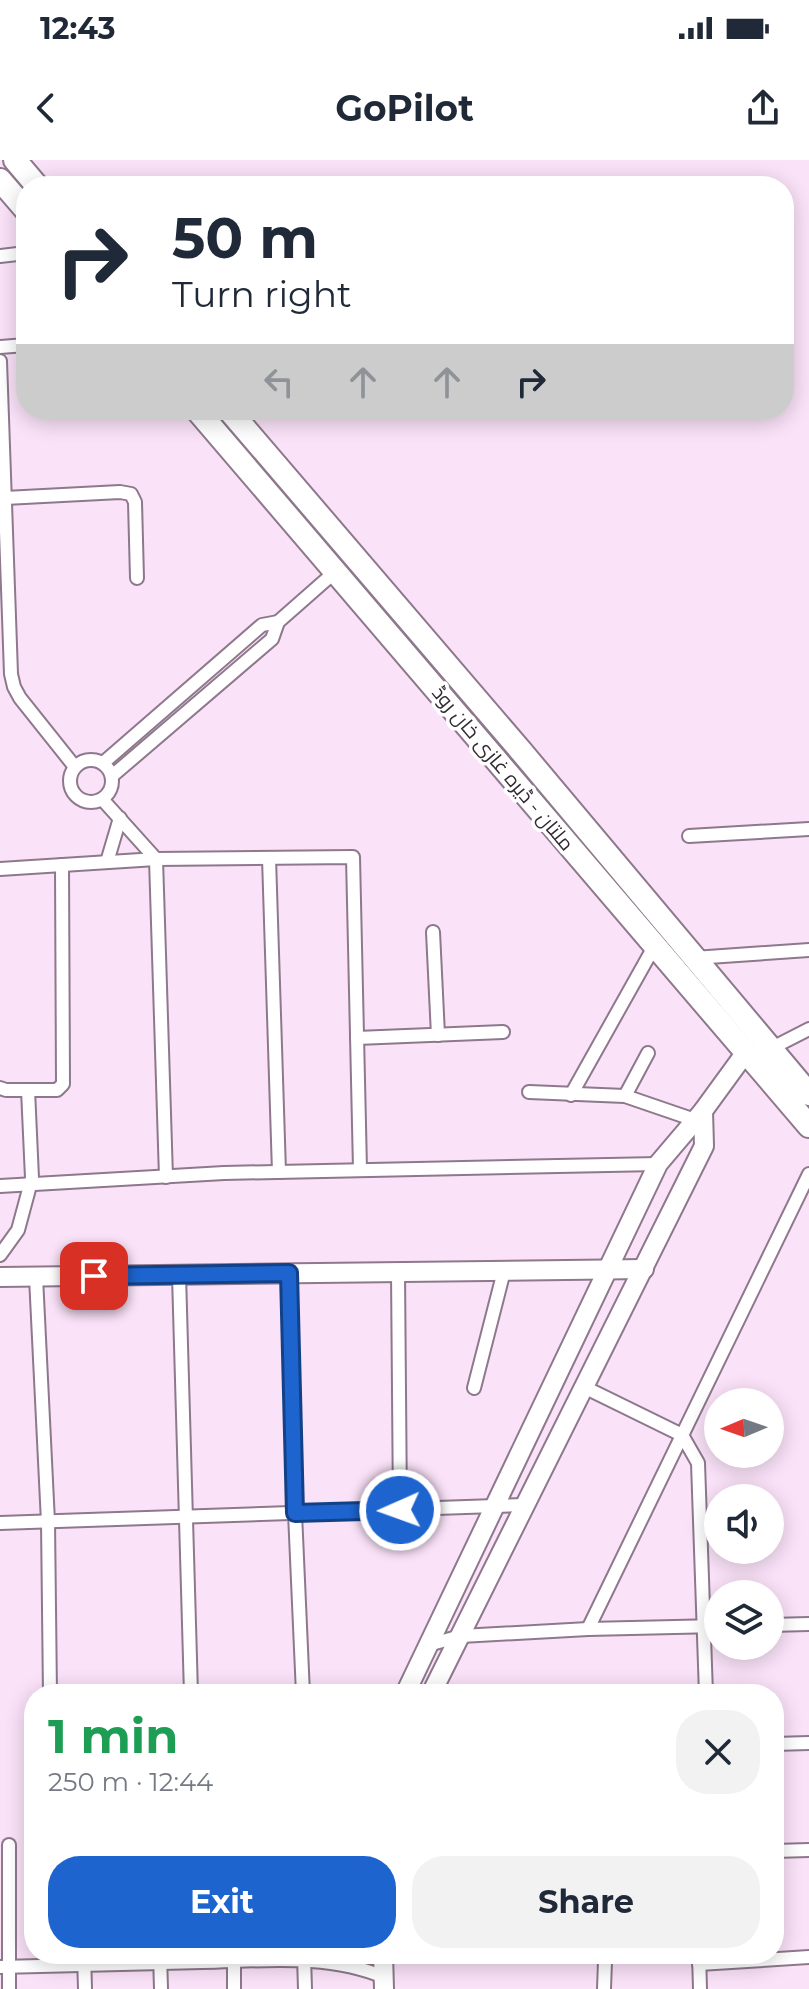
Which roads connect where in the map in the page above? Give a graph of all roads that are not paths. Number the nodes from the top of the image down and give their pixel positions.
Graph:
1 (15, 160) edge
2 (29, 176) edge
3 (0, 180) edge
4 (16, 198) edge
5 (0, 361) edge
6 (1, 418) edge
7 (206, 420) edge
8 (238, 420) edge
9 (5, 498) junction
10 (336, 571) junction
11 (137, 578) dead end
12 (278, 622) junction
13 (427, 642) junction
14 (410, 658) junction
15 (103, 763) junction
16 (75, 767) junction
17 (112, 776) junction
18 (102, 799) junction
19 (120, 818) junction
20 (809, 829) edge
21 (689, 836) dead end
22 (269, 858) junction
23 (156, 859) junction
24 (107, 862) junction
25 (62, 865) junction
26 (0, 869) edge
27 (433, 932) dead end
28 (655, 945) junction
29 (809, 950) edge
30 (694, 958) junction
31 (809, 1029) edge
32 (503, 1032) dead end
33 (438, 1035) junction
34 (357, 1038) junction
35 (770, 1049) junction
36 (746, 1052) junction
37 (648, 1053) dead end
38 (0, 1088) edge
39 (28, 1090) junction
40 (529, 1092) dead end
41 (809, 1094) edge
42 (571, 1095) junction
43 (625, 1096) junction
44 (699, 1115) junction
45 (809, 1126) edge
46 (658, 1164) junction
47 (360, 1169) junction
48 (279, 1172) junction
49 (809, 1174) edge
50 (166, 1177) junction
51 (30, 1185) junction
52 (0, 1186) edge
53 (0, 1255) edge
54 (608, 1269) junction
55 (644, 1269) junction
56 (504, 1271) junction
57 (398, 1272) junction
58 (289, 1273) junction
59 (179, 1275) junction
60 (0, 1277) edge
61 (36, 1277) junction
62 (582, 1386) junction
63 (474, 1388) dead end
64 (682, 1435) junction
65 (524, 1505) junction
66 (494, 1506) junction
67 (400, 1510) junction
68 (295, 1513) junction
69 (185, 1517) junction
70 (48, 1522) junction
71 (0, 1523) edge
72 (809, 1624) edge
73 (784, 1625) edge
74 (704, 1626) joint
75 (588, 1629) junction
76 (461, 1636) junction
77 (428, 1645) junction
78 (705, 1660) edge
79 (52, 1684) edge
80 (191, 1684) edge
81 (303, 1684) edge
82 (410, 1684) edge
83 (436, 1684) edge
84 (706, 1684) edge
85 (809, 1743) edge
86 (784, 1744) edge
87 (9, 1845) dead end
88 (809, 1850) edge
89 (784, 1851) edge
90 (784, 1957) edge
91 (809, 1957) edge
92 (34, 1964) edge
93 (84, 1964) edge
94 (160, 1964) edge
95 (234, 1964) edge
96 (304, 1964) edge
97 (340, 1964) edge
98 (605, 1964) edge
99 (699, 1964) edge
100 (4, 1967) edge
101 (384, 1983) edge
102 (9, 1989) edge
103 (85, 1989) edge
104 (161, 1989) edge
105 (234, 1989) edge
106 (305, 1989) edge
107 (604, 1989) edge
108 (700, 1989) edge

1 - 2 highway
3 - 4 highway
5 - 6 street
6 - 9 street
7 - 10 highway, ملتان - ڈیرہ غازی خان روڈ
8 - 13 highway, ملتان - ڈیرہ غازی خان روڈ
9 - 11 street
9 - 16 street
10 - 12 street
10 - 14 highway, ملتان - ڈیرہ غازی خان روڈ
12 - 15 street
12 - 17 street
13 - 14 highway
13 - 30 highway, ملتان - ڈیرہ غازی خان روڈ
14 - 28 highway, ملتان - ڈیرہ غازی خان روڈ
15 - 16 street
15 - 17 street
16 - 18 street
17 - 18 street
18 - 19 street
19 - 23 street
19 - 24 street
20 - 21 street
22 - 23 street
22 - 34 street
22 - 48 street
23 - 24 street
23 - 50 street
24 - 25 street
25 - 26 street
25 - 39 street
27 - 33 street
28 - 36 highway, ملتان - ڈیرہ غازی خان روڈ
28 - 42 street
29 - 30 street
30 - 35 highway, ملتان - ڈیرہ غازی خان روڈ
31 - 35 street
32 - 33 street
33 - 34 street
34 - 47 street
35 - 41 highway, ملتان - ڈیرہ غازی خان روڈ
36 - 44 street
36 - 45 highway, ملتان - ڈیرہ غازی خان روڈ
37 - 43 street
38 - 39 street
39 - 51 street
40 - 42 street
42 - 43 street
43 - 44 street
44 - 46 street
44 - 55 street
46 - 47 street
46 - 54 street
47 - 48 street
48 - 50 street
49 - 64 street
50 - 51 street
51 - 52 street
51 - 53 street
54 - 55 street
54 - 56 street
54 - 66 street
55 - 62 street
56 - 57 street
56 - 63 street
57 - 58 street
57 - 67 street
58 - 59 street
58 - 68 street
59 - 61 street
59 - 69 street
60 - 61 street
61 - 70 street
62 - 64 street
62 - 65 street
64 - 74 street
64 - 75 street
65 - 66 street
65 - 76 street
66 - 67 street
66 - 77 street
67 - 68 street
68 - 69 street
68 - 81 street
69 - 70 street
69 - 80 street
70 - 71 street
70 - 79 street
72 - 73 street
74 - 75 street
75 - 76 street
76 - 77 street
76 - 83 street
77 - 82 street
78 - 84 street
85 - 86 street
87 - 100 street
88 - 89 street
90 - 91 street
92 - 100 street
93 - 103 street
94 - 104 street
95 - 105 street
96 - 106 street
97 - 101 street
98 - 107 street
99 - 108 street
100 - 102 street

